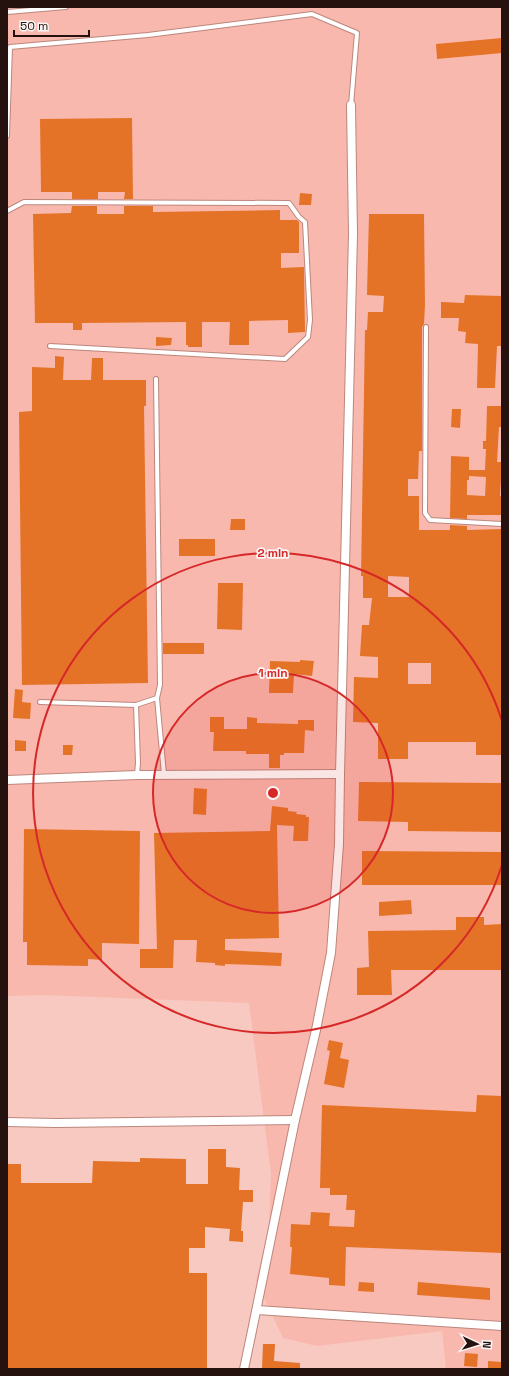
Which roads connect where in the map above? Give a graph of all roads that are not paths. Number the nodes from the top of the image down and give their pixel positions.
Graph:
1 (66, 7) edge
2 (7, 12) edge
3 (351, 105) joint
4 (7, 136) edge
5 (7, 211) edge
6 (426, 327) dead end
7 (50, 346) dead end
8 (156, 379) dead end
9 (502, 524) edge
10 (157, 698) junction
11 (40, 702) dead end
12 (136, 705) junction
13 (340, 774) junction
14 (137, 775) junction
15 (164, 775) junction
16 (7, 780) edge
17 (295, 1120) junction
18 (7, 1122) edge
19 (261, 1310) junction
20 (502, 1326) edge
21 (244, 1369) edge

1 - 2 lane
3 - 4 lane
3 - 13 street
5 - 7 lane
6 - 9 lane
8 - 10 lane
10 - 12 lane
10 - 15 lane
11 - 12 lane
12 - 14 lane
13 - 15 street
13 - 17 street
14 - 15 street
14 - 16 street
17 - 18 street
17 - 19 street
19 - 20 street
19 - 21 street

